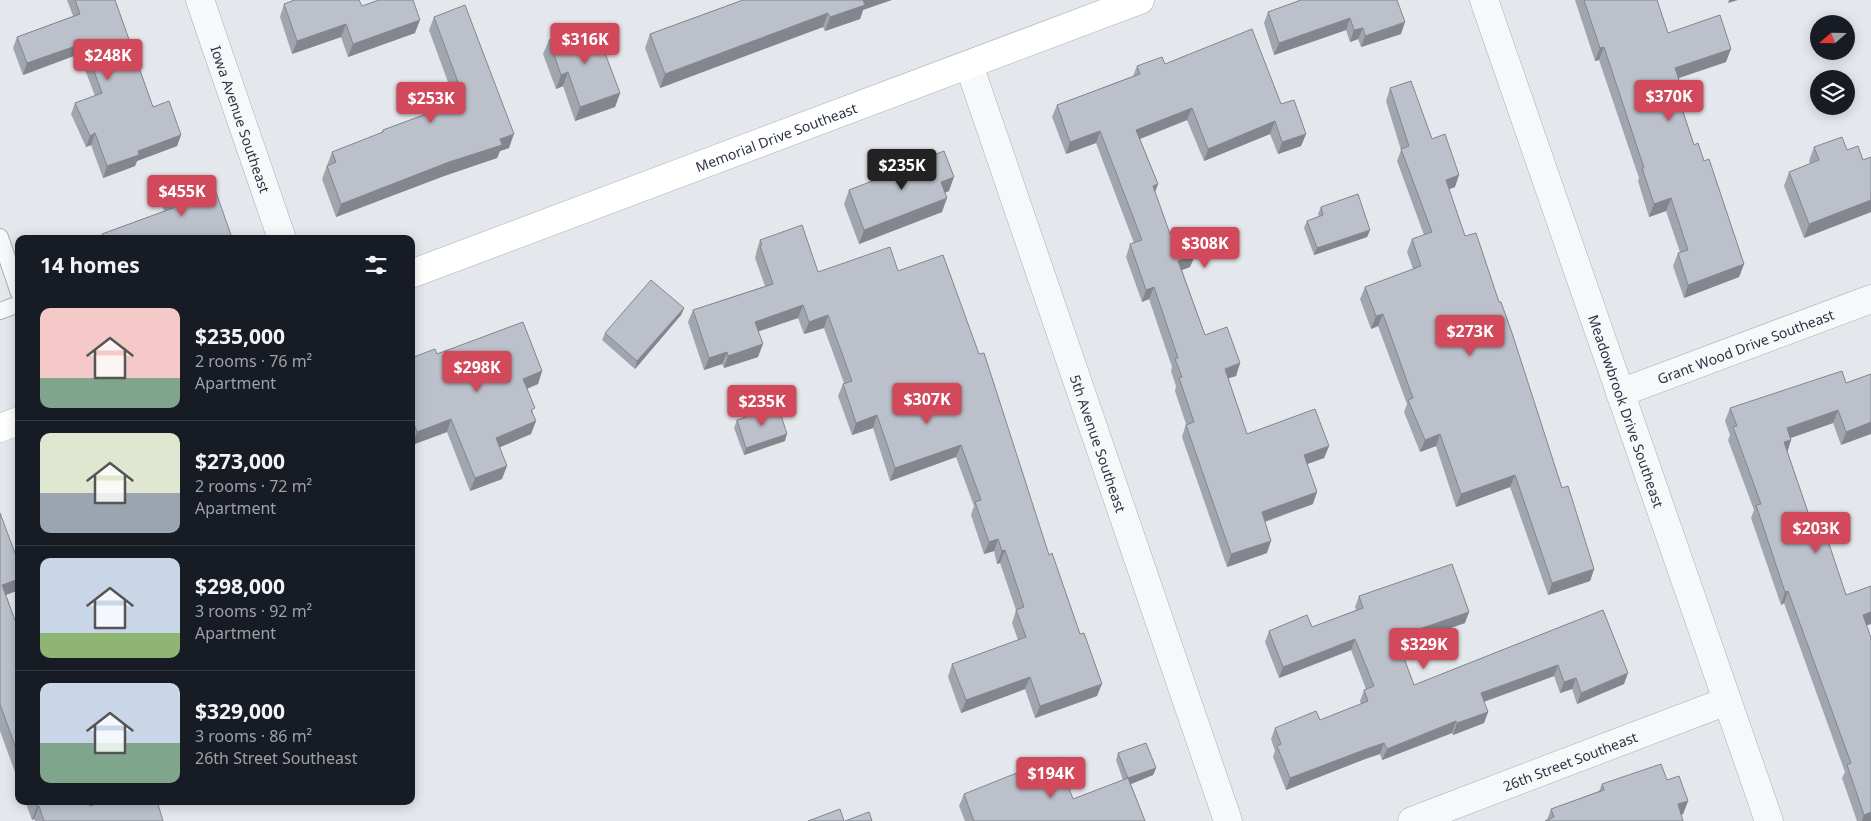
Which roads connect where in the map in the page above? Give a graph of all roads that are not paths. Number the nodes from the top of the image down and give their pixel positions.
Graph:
1 (200, 0) edge
2 (1140, 0) edge
3 (1484, 0) edge
4 (968, 65) junction
5 (281, 235) edge
6 (0, 238) edge
7 (415, 272) edge
8 (15, 281) edge
9 (1871, 299) edge
10 (15, 305) edge
11 (0, 311) edge
12 (1620, 393) junction
13 (15, 422) edge
14 (0, 428) edge
15 (1727, 701) junction
16 (1228, 821) edge
17 (1412, 821) edge
18 (1769, 821) edge

1 - 5 street, Iowa Avenue Southeast
2 - 4 street, Memorial Drive Southeast
3 - 12 street, Meadowbrook Drive Southeast
4 - 7 street, Memorial Drive Southeast
4 - 16 street, 5th Avenue Southeast
6 - 8 lane
9 - 12 street, Grant Wood Drive Southeast
10 - 11 lane
12 - 15 street, Meadowbrook Drive Southeast
13 - 14 street
15 - 17 street, 26th Street Southeast
15 - 18 street, Meadowbrook Drive Southeast

